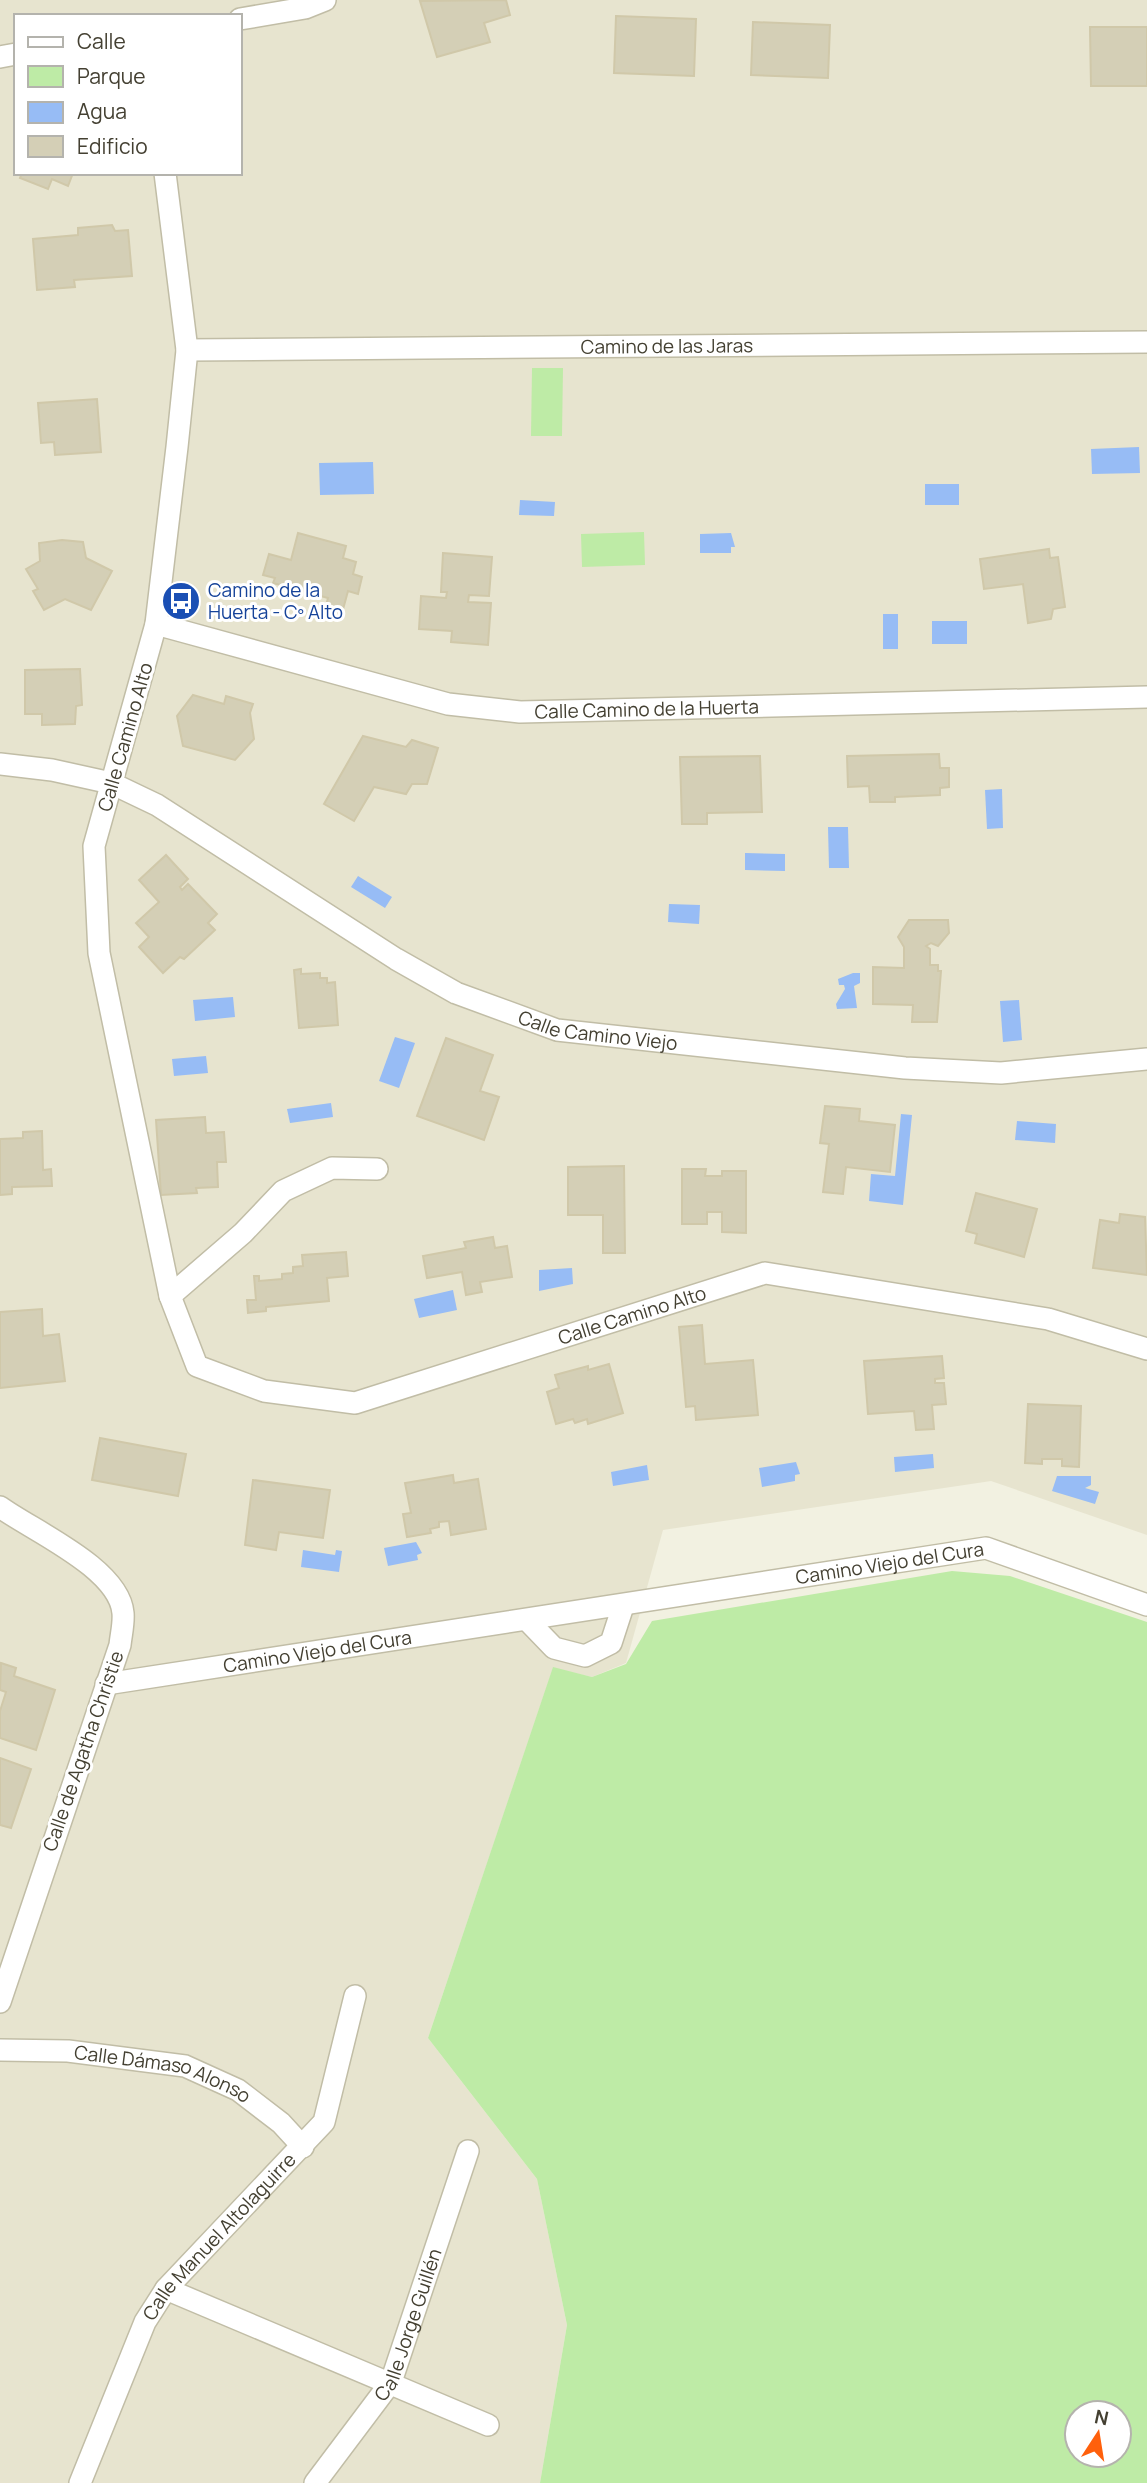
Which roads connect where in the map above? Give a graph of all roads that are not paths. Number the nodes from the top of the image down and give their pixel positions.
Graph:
1 (325, 0) edge
2 (242, 19) edge
3 (165, 175) edge
4 (1147, 342) edge
5 (187, 350) junction
6 (156, 624) junction
7 (1147, 697) edge
8 (0, 764) edge
9 (111, 783) junction
10 (1147, 1059) edge
11 (377, 1169) dead end
12 (170, 1296) junction
13 (1147, 1349) edge
14 (1, 1509) edge
15 (623, 1605) junction
16 (1147, 1605) edge
17 (527, 1620) junction
18 (106, 1684) junction
19 (355, 1996) dead end
20 (0, 2001) edge
21 (0, 2050) edge
22 (303, 2147) junction
23 (468, 2151) dead end
24 (166, 2289) junction
25 (391, 2382) junction
26 (488, 2425) dead end
27 (80, 2483) edge
28 (315, 2483) edge

1 - 2 street
3 - 5 street, Calle Camino Alto
4 - 5 street, Camino de las Jaras
5 - 6 street, Calle Camino Alto
6 - 7 street, Calle Camino de la Huerta
6 - 9 street, Calle Camino Alto
8 - 9 street, Calle Camino Viejo
9 - 10 street, Calle Camino Viejo
9 - 12 street, Calle Camino Alto
11 - 12 street
12 - 13 street, Calle Camino Alto
14 - 18 street, Calle de Agatha Christie
15 - 16 street, Camino Viejo del Cura
15 - 17 street, Camino Viejo del Cura
15 - 17 street
17 - 18 street, Camino Viejo del Cura
18 - 20 street, Calle de Agatha Christie
19 - 22 street, Calle Manuel Altolaguirre
21 - 22 street, Calle Dámaso Alonso
22 - 24 street, Calle Manuel Altolaguirre
23 - 25 street, Calle Jorge Guillén
24 - 25 street
24 - 27 street, Calle Manuel Altolaguirre
25 - 26 street
25 - 28 street, Calle Jorge Guillén

